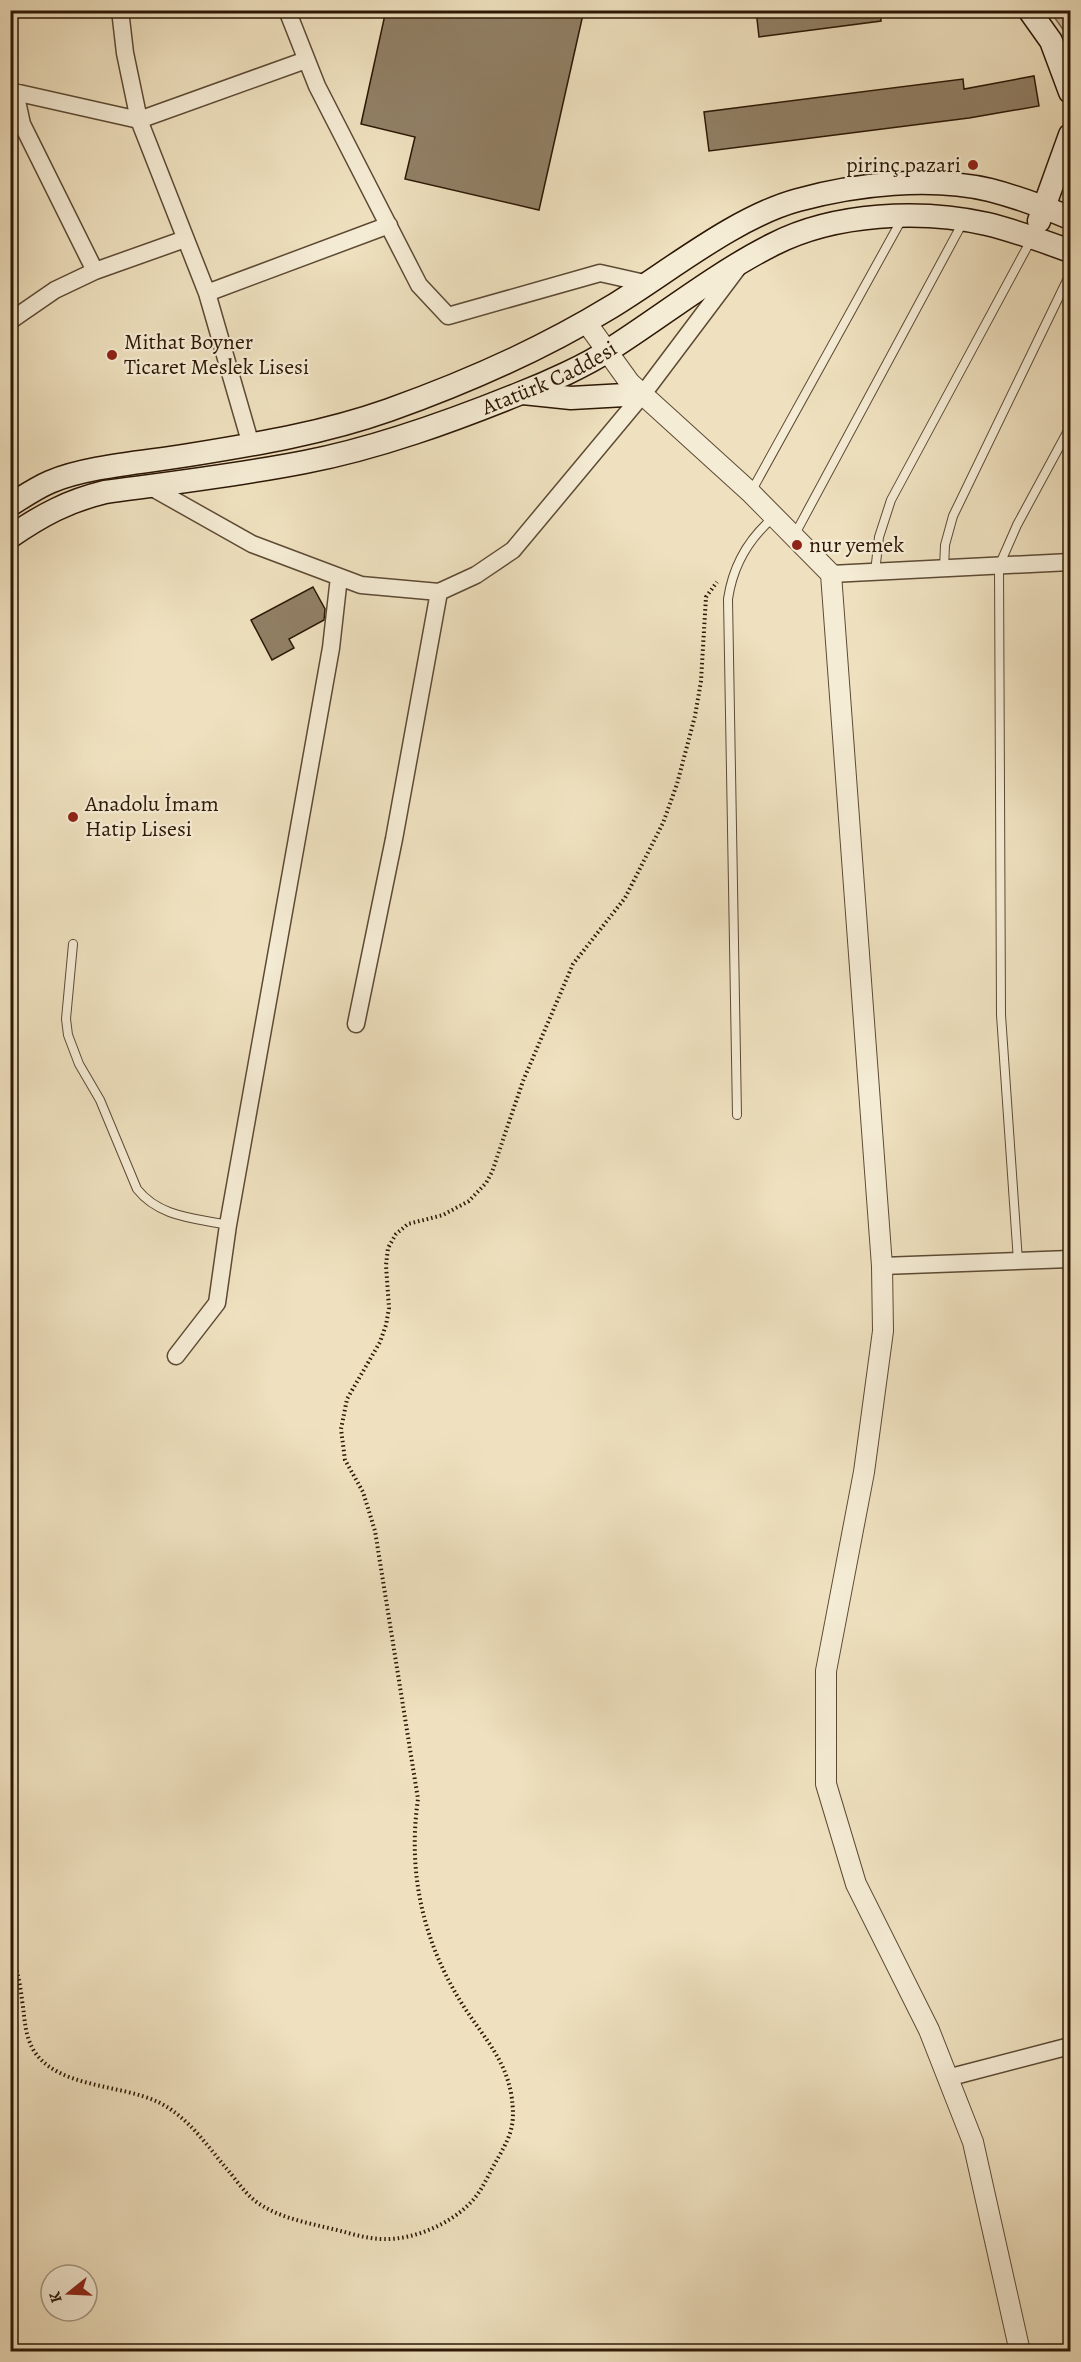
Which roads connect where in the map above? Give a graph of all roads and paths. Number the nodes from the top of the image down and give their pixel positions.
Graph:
1 (120, 10) edge
2 (287, 10) edge
3 (1029, 10) edge
4 (306, 60) junction
5 (13, 91) edge
6 (1071, 92) edge
7 (139, 120) junction
8 (1071, 135) edge
9 (1045, 207) junction
10 (904, 216) junction
11 (1071, 218) edge
12 (964, 220) junction
13 (389, 225) junction
14 (1032, 237) junction
15 (186, 239) junction
16 (1071, 251) edge
17 (742, 262) junction
18 (95, 271) junction
19 (1071, 274) edge
20 (649, 284) junction
21 (207, 293) junction
22 (10, 321) edge
23 (586, 322) junction
24 (607, 352) junction
25 (523, 393) junction
26 (643, 394) junction
27 (1071, 427) edge
28 (251, 445) junction
29 (149, 486) junction
30 (750, 492) junction
31 (10, 505) edge
32 (774, 517) junction
33 (794, 536) junction
34 (10, 537) edge
35 (1071, 561) edge
36 (999, 566) junction
37 (944, 568) junction
38 (875, 572) junction
39 (733, 573) junction
40 (831, 574) junction
41 (339, 577) junction
42 (439, 592) junction
43 (73, 944) dead end
44 (356, 1024) dead end
45 (737, 1116) dead end
46 (228, 1225) junction
47 (1071, 1259) edge
48 (1018, 1261) junction
49 (882, 1266) junction
50 (176, 1356) dead end
51 (10, 1948) edge
52 (1071, 2046) edge
53 (947, 2078) junction
54 (1020, 2352) edge

1 - 7 street
2 - 4 street
3 - 6 main road
4 - 7 street
4 - 13 street
5 - 7 street
5 - 18 street
7 - 15 street
8 - 9 main road
9 - 11 main road, Atatürk Caddesi
9 - 14 main road
9 - 20 main road, Atatürk Caddesi
10 - 12 main road, Atatürk Caddesi
10 - 17 main road, Atatürk Caddesi
10 - 30 lane
12 - 14 main road, Atatürk Caddesi
12 - 33 lane
13 - 20 street
13 - 21 street
14 - 16 main road, Atatürk Caddesi
14 - 38 lane
15 - 18 street
15 - 21 street
17 - 24 main road, Atatürk Caddesi
17 - 26 street
18 - 22 street
19 - 37 lane
20 - 23 main road, Atatürk Caddesi
21 - 28 street
23 - 24 street
23 - 28 main road, Atatürk Caddesi
24 - 25 main road, Atatürk Caddesi
24 - 26 street
25 - 26 main road
25 - 29 main road, Atatürk Caddesi
26 - 30 street
26 - 42 street
27 - 36 lane
28 - 31 main road, Atatürk Caddesi
29 - 34 main road, Atatürk Caddesi
29 - 41 street
30 - 32 street
32 - 33 street
32 - 39 lane
33 - 40 street
35 - 36 street
36 - 37 street
36 - 48 lane
37 - 38 street
38 - 40 street
39 - 45 lane
39 - 51 path
40 - 49 street
41 - 42 street
41 - 46 street
42 - 44 street
43 - 46 lane
46 - 50 street
47 - 48 street
48 - 49 street
49 - 53 street
52 - 53 street
53 - 54 street

